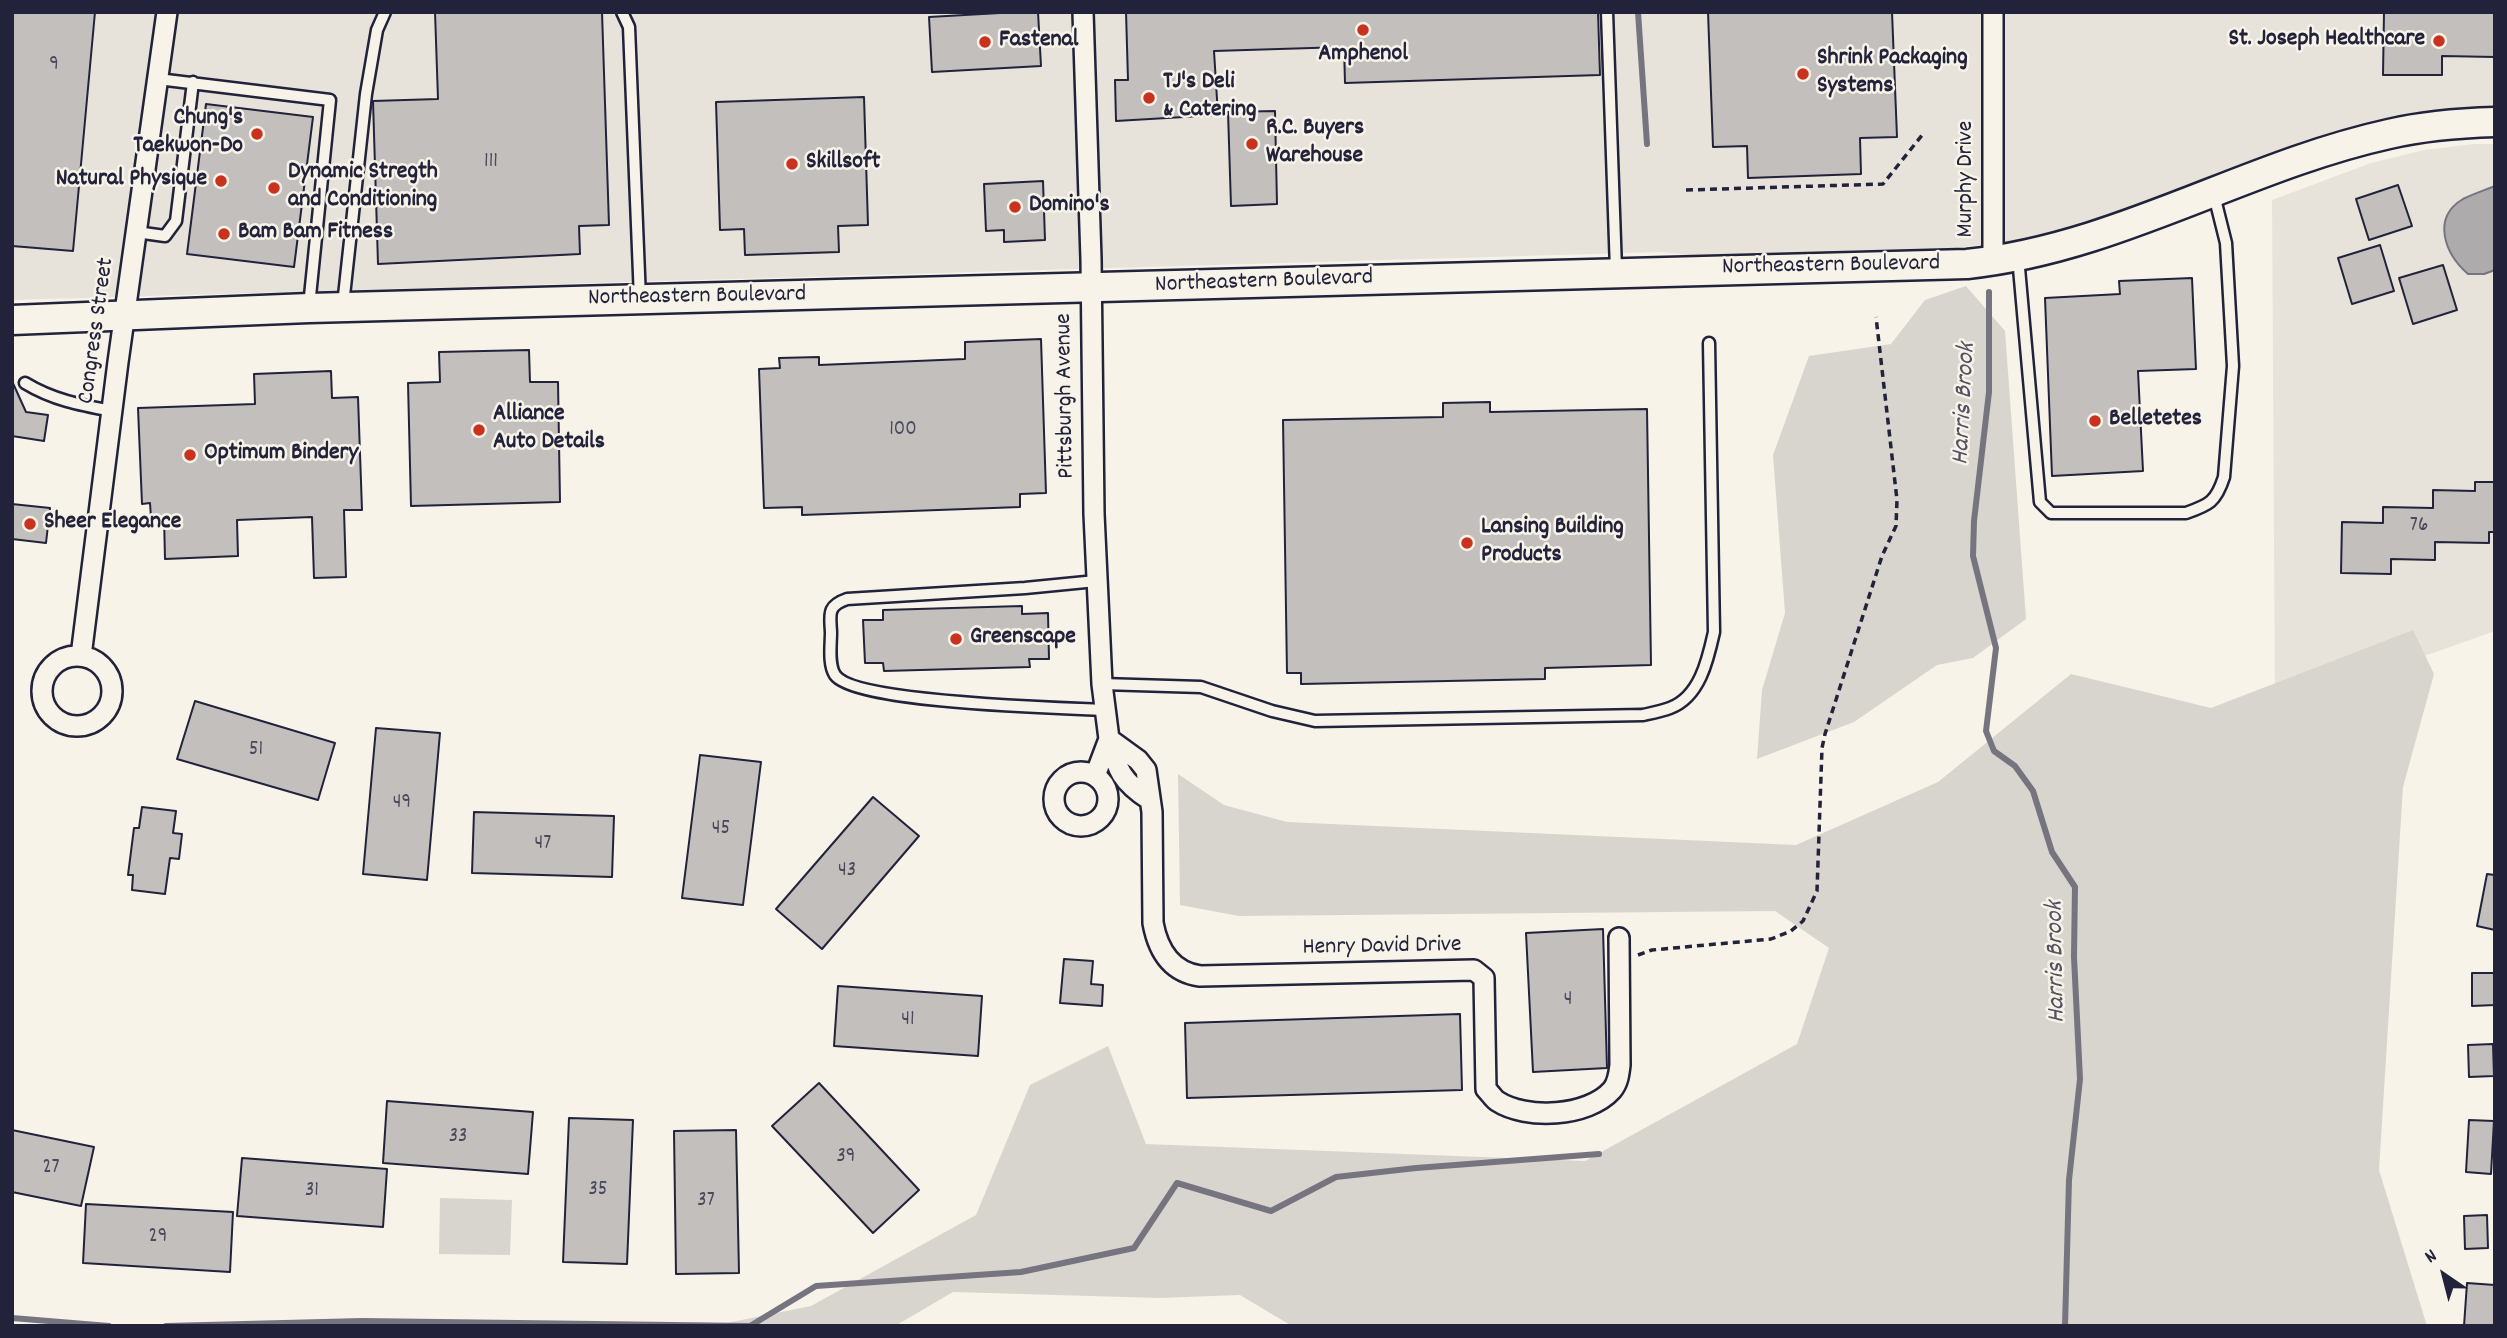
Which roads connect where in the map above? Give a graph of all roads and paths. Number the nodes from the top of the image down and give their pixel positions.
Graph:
1 (167, 12) edge
2 (385, 12) edge
3 (622, 12) edge
4 (1083, 12) edge
5 (1607, 12) edge
6 (1993, 12) edge
7 (158, 79) junction
8 (192, 82) junction
9 (2495, 122) edge
10 (1923, 134) dead end
11 (1686, 190) dead end
12 (2214, 193) junction
13 (135, 232) junction
14 (2006, 259) junction
15 (1616, 274) junction
16 (1090, 288) junction
17 (640, 299) junction
18 (342, 307) junction
19 (309, 308) junction
20 (126, 316) junction
21 (1876, 317) dead end
22 (12, 320) edge
23 (1709, 343) dead end
24 (25, 383) dead end
25 (112, 411) junction
26 (1096, 581) junction
27 (81, 656) dead end
28 (1102, 684) junction
29 (1105, 710) junction
30 (1108, 739) junction
31 (1095, 776) dead end
32 (1619, 938) dead end
33 (1618, 962) junction

1 - 7 street, Congress Street
2 - 18 lane
3 - 17 lane
4 - 16 street, Pittsburgh Avenue
5 - 15 lane
6 - 14 street, Murphy Drive
7 - 8 lane
7 - 13 street, Congress Street
8 - 13 lane
8 - 19 lane
9 - 12 street, Northeastern Boulevard
10 - 11 path
12 - 14 street, Northeastern Boulevard
12 - 14 lane
13 - 20 street, Congress Street
14 - 15 street, Northeastern Boulevard
15 - 16 street, Northeastern Boulevard
16 - 17 street, Northeastern Boulevard
16 - 26 street, Pittsburgh Avenue
17 - 18 street, Northeastern Boulevard
18 - 19 street, Northeastern Boulevard
19 - 20 street, Northeastern Boulevard
20 - 22 street, Northeastern Boulevard
20 - 25 street, Congress Street
21 - 33 path
23 - 28 lane
24 - 25 lane
25 - 27 street, Congress Street
26 - 28 street, Pittsburgh Avenue
26 - 29 lane
28 - 29 street, Pittsburgh Avenue
29 - 30 street, Pittsburgh Avenue
30 - 31 street, Pittsburgh Avenue
30 - 33 street, Henry David Drive
32 - 33 street, Henry David Drive

